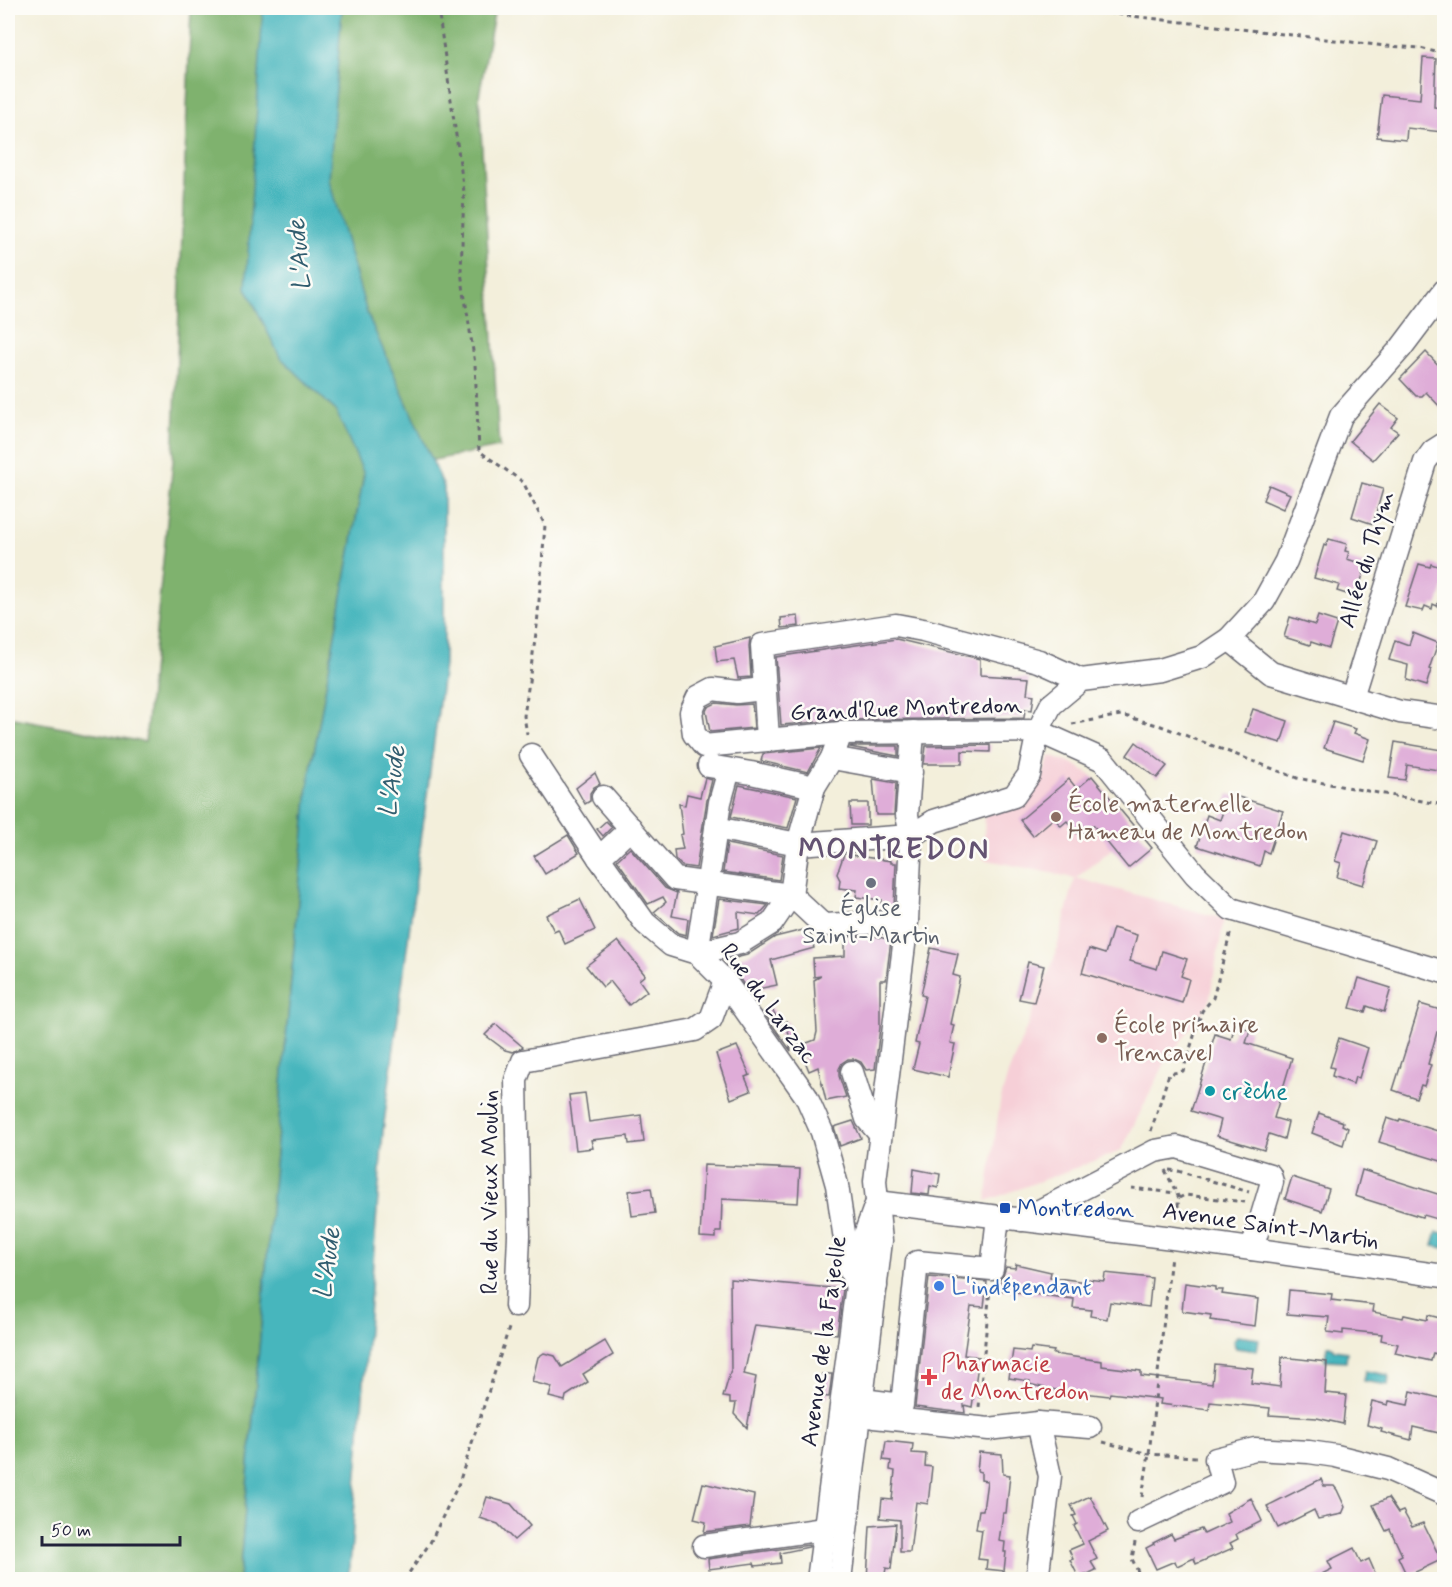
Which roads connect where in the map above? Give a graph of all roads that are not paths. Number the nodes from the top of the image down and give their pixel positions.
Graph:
1 (1444, 291) edge
2 (1444, 444) edge
3 (1229, 639) junction
4 (1081, 681) junction
5 (763, 688) junction
6 (1352, 697) junction
7 (1444, 718) edge
8 (1038, 731) junction
9 (913, 732) junction
10 (841, 733) junction
11 (763, 741) junction
12 (531, 755) road end
13 (832, 758) junction
14 (723, 764) junction
15 (911, 772) junction
16 (814, 788) junction
17 (603, 797) dead end
18 (631, 828) junction
19 (716, 828) junction
20 (911, 836) junction
21 (798, 844) junction
22 (599, 858) junction
23 (708, 885) junction
24 (791, 895) junction
25 (908, 921) junction
26 (698, 954) junction
27 (1444, 972) edge
28 (725, 981) junction
29 (852, 1072) dead end
30 (880, 1134) junction
31 (877, 1202) junction
32 (998, 1217) junction
33 (1022, 1220) junction
34 (1252, 1249) junction
35 (1444, 1276) edge
36 (866, 1285) junction
37 (516, 1306) road end
38 (855, 1404) junction
39 (1038, 1423) junction
40 (1090, 1427) road end
41 (1444, 1494) edge
42 (1138, 1522) dead end
43 (824, 1529) junction
44 (704, 1546) dead end
45 (818, 1580) edge
46 (840, 1580) edge
47 (1037, 1580) edge

1 - 3 street
2 - 6 street, Allée du Thym
3 - 4 street
3 - 6 street
4 - 5 street
4 - 8 street
5 - 11 street
5 - 14 street
6 - 7 street
8 - 9 street, Grand'Rue Montredon
8 - 20 street
8 - 27 street
9 - 10 street, Grand'Rue Montredon
9 - 15 street, Avenue de la Fajeolle
10 - 11 street, Grand'Rue Montredon
10 - 13 street
11 - 14 street, Grand'Rue Montredon
11 - 14 street
12 - 22 street, Rue du Larzac
13 - 15 street
13 - 16 street
14 - 16 street
14 - 19 street
15 - 20 street, Avenue de la Fajeolle
16 - 21 street
17 - 18 street
18 - 22 street
18 - 23 street
19 - 21 street
19 - 23 street
20 - 21 street
20 - 25 street, Avenue de la Fajeolle
21 - 24 street
22 - 26 street, Rue du Larzac
23 - 24 street
23 - 26 street
24 - 25 street
24 - 26 street
25 - 30 street, Avenue de la Fajeolle
26 - 28 street, Rue du Larzac
28 - 36 street, Rue du Larzac
28 - 37 street, Rue du Vieux Moulin
29 - 30 street
30 - 31 street, Avenue de la Fajeolle
31 - 32 street, Avenue Saint-Martin
31 - 36 street, Avenue de la Fajeolle
32 - 33 street, Avenue Saint-Martin
32 - 38 street
33 - 34 street, Avenue Saint-Martin
33 - 34 street
34 - 35 street, Avenue Saint-Martin
36 - 38 street, Avenue de la Fajeolle
38 - 39 street
38 - 43 street, Avenue de la Fajeolle
38 - 46 street, Avenue de la Fajeolle
39 - 40 street
39 - 47 street
41 - 42 street
43 - 44 street
43 - 45 street, Avenue de la Fajeolle

